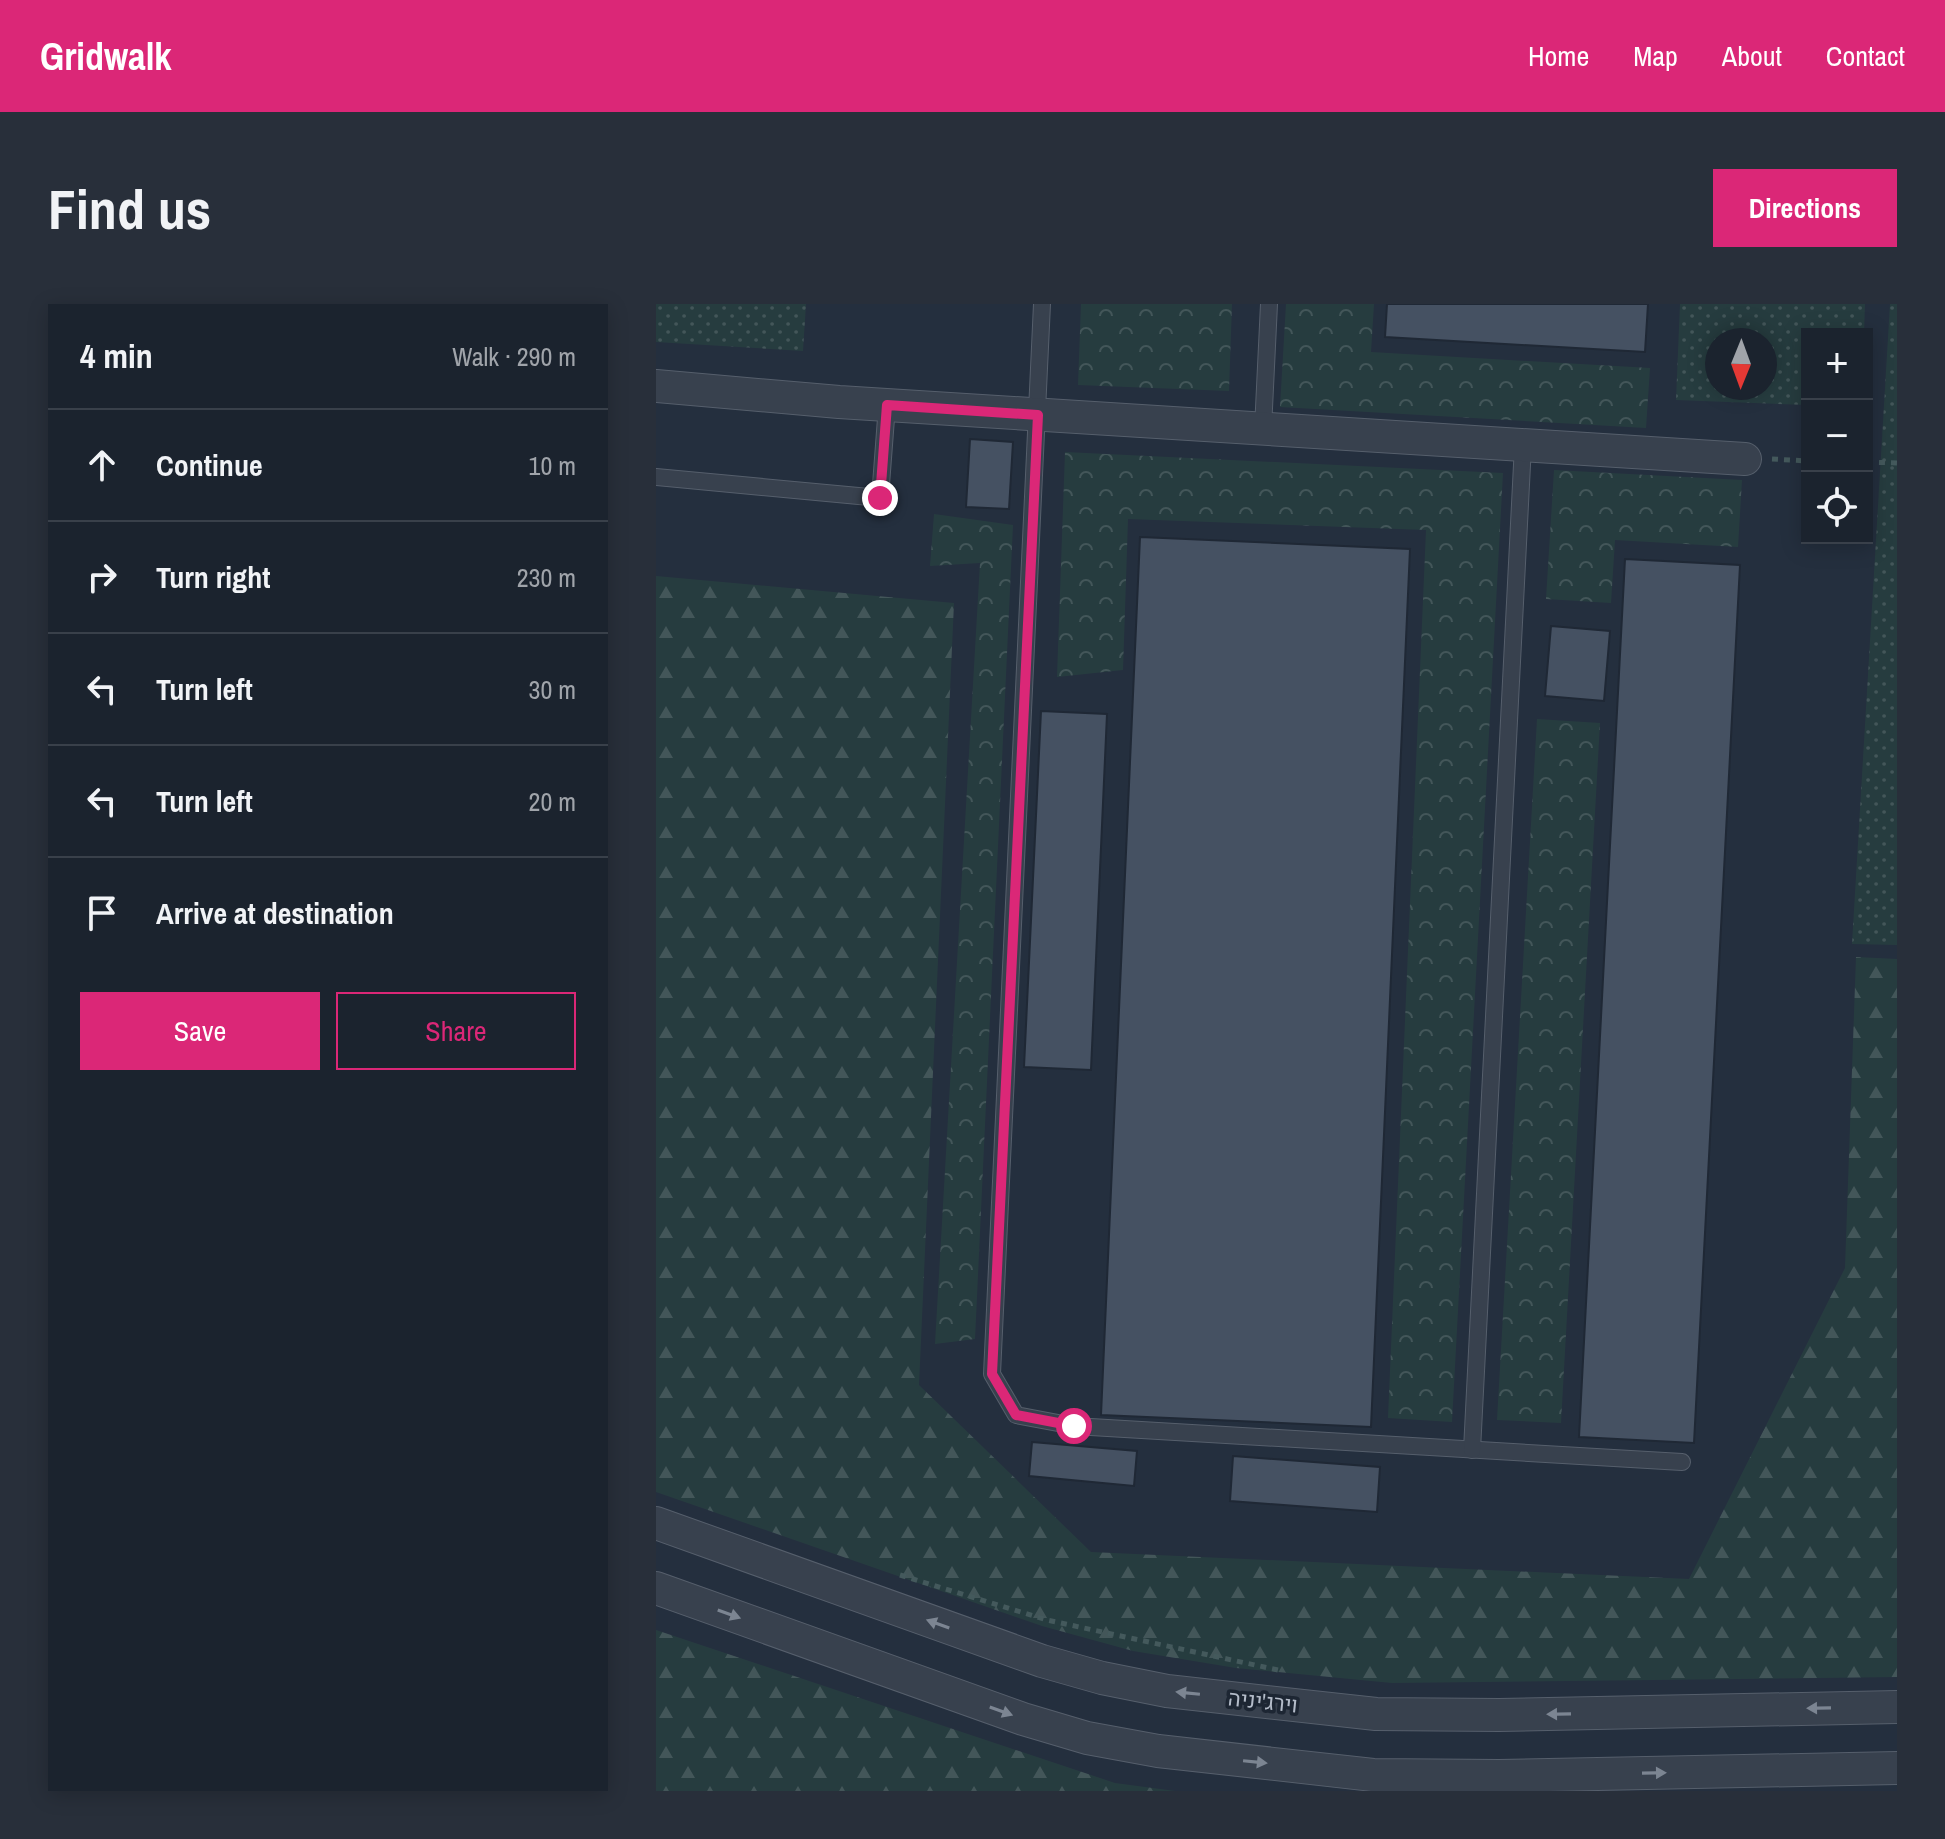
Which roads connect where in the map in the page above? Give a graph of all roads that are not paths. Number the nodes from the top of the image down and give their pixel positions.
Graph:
1 (1042, 304) edge
2 (1269, 304) edge
3 (656, 386) edge
4 (887, 405) junction
5 (1038, 415) junction
6 (1263, 429) junction
7 (1523, 445) junction
8 (1745, 459) dead end
9 (656, 477) edge
10 (1472, 1450) junction
11 (1682, 1462) dead end
12 (656, 1523) edge
13 (656, 1588) edge
14 (1897, 1707) edge
15 (1897, 1768) edge

1 - 5 lane
2 - 6 lane
3 - 4 street
4 - 5 street
4 - 9 lane
5 - 6 street
5 - 10 lane
6 - 7 street
7 - 8 street
7 - 10 lane
10 - 11 lane
14 -> 12 street, וירג'יניה
13 -> 15 street

